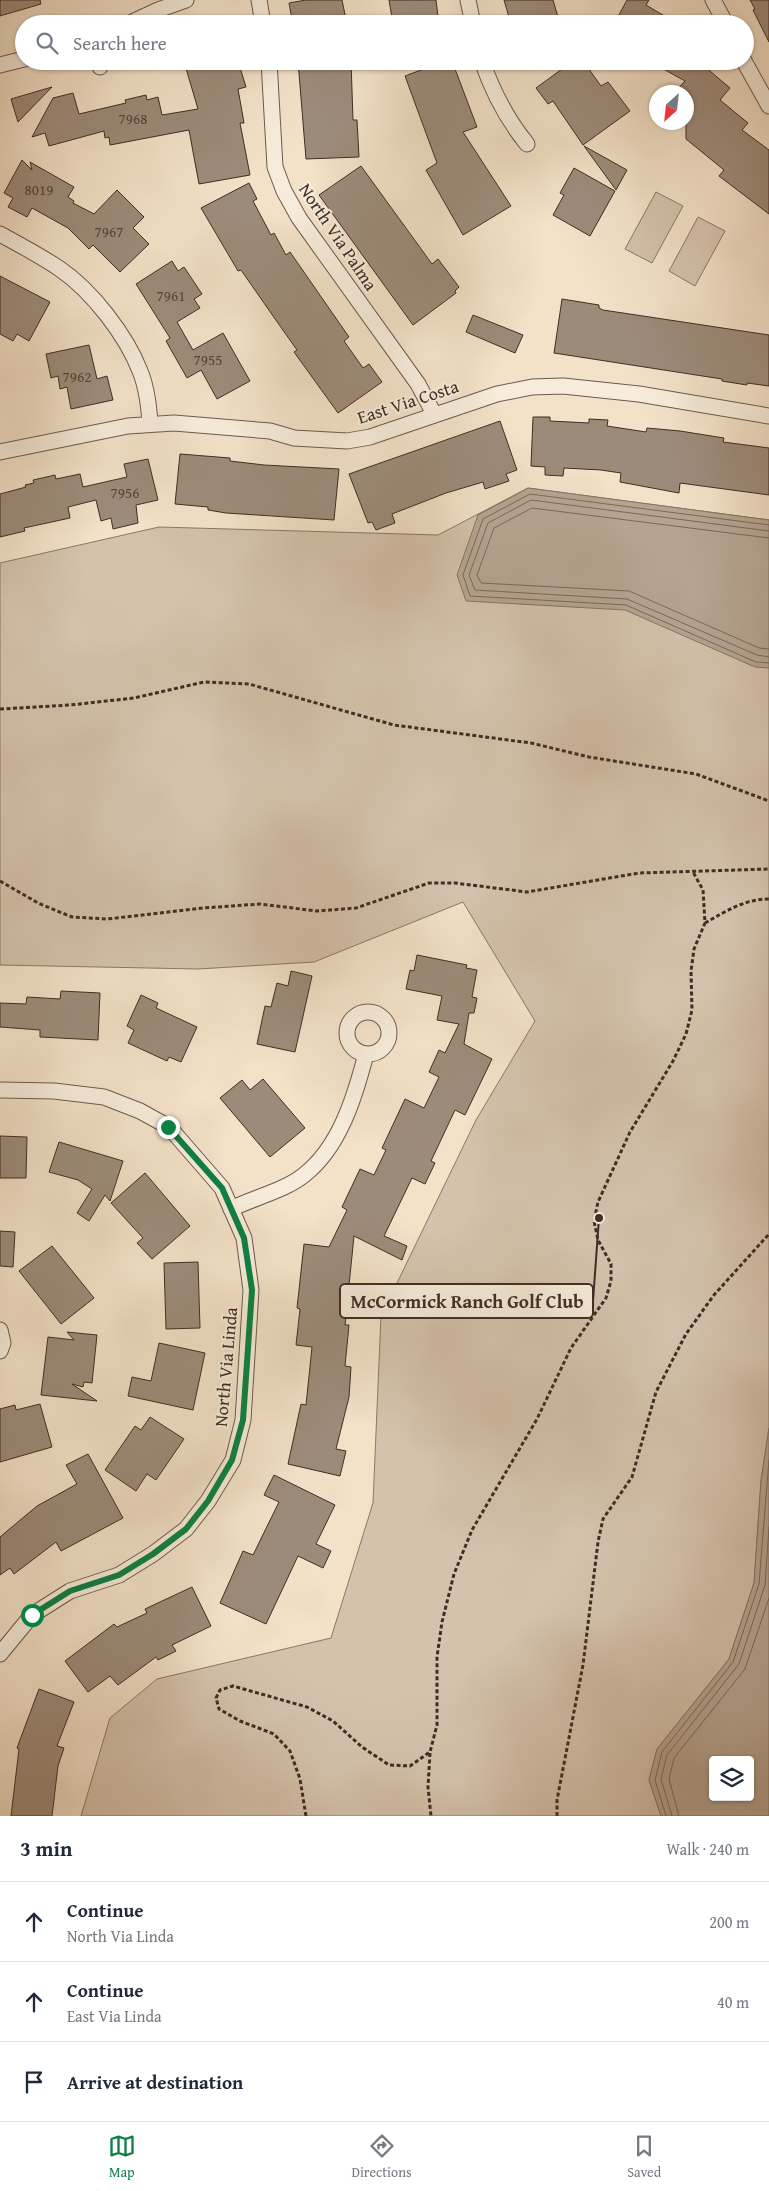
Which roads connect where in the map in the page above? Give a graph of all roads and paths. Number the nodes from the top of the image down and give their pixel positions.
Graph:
1 (186, 0) edge
2 (259, 0) edge
3 (468, 0) edge
4 (713, 0) edge
5 (147, 15) edge
6 (262, 15) edge
7 (471, 15) edge
8 (721, 15) edge
9 (15, 61) edge
10 (0, 65) edge
11 (270, 70) edge
12 (485, 70) edge
13 (749, 70) edge
14 (769, 106) edge
15 (527, 144) dead end
16 (0, 234) edge
17 (434, 414) junction
18 (769, 416) edge
19 (150, 424) junction
20 (0, 452) edge
21 (0, 710) edge
22 (769, 801) edge
23 (769, 869) edge
24 (693, 872) junction
25 (0, 881) edge
26 (769, 899) edge
27 (705, 923) junction
28 (366, 1054) dead end
29 (0, 1090) edge
30 (231, 1209) junction
31 (769, 1234) edge
32 (0, 1330) edge
33 (0, 1351) edge
34 (0, 1654) edge
35 (430, 1752) junction
36 (306, 1816) edge
37 (431, 1816) edge
38 (556, 1816) edge

1 - 5 street
2 - 6 street
3 - 7 street
4 - 8 street
9 - 10 street
11 - 17 street, North Via Palma
12 - 15 street
13 - 14 street
16 - 19 street
17 - 18 street, East Via Costa
17 - 19 street, East Via Costa
19 - 20 street, East Via Costa
21 - 22 path
23 - 24 path
24 - 25 path
24 - 27 path
26 - 27 path
27 - 35 path
28 - 30 street
29 - 30 street, North Via Linda
30 - 34 street, North Via Linda
31 - 38 path
32 - 33 street
35 - 36 path
35 - 37 path

